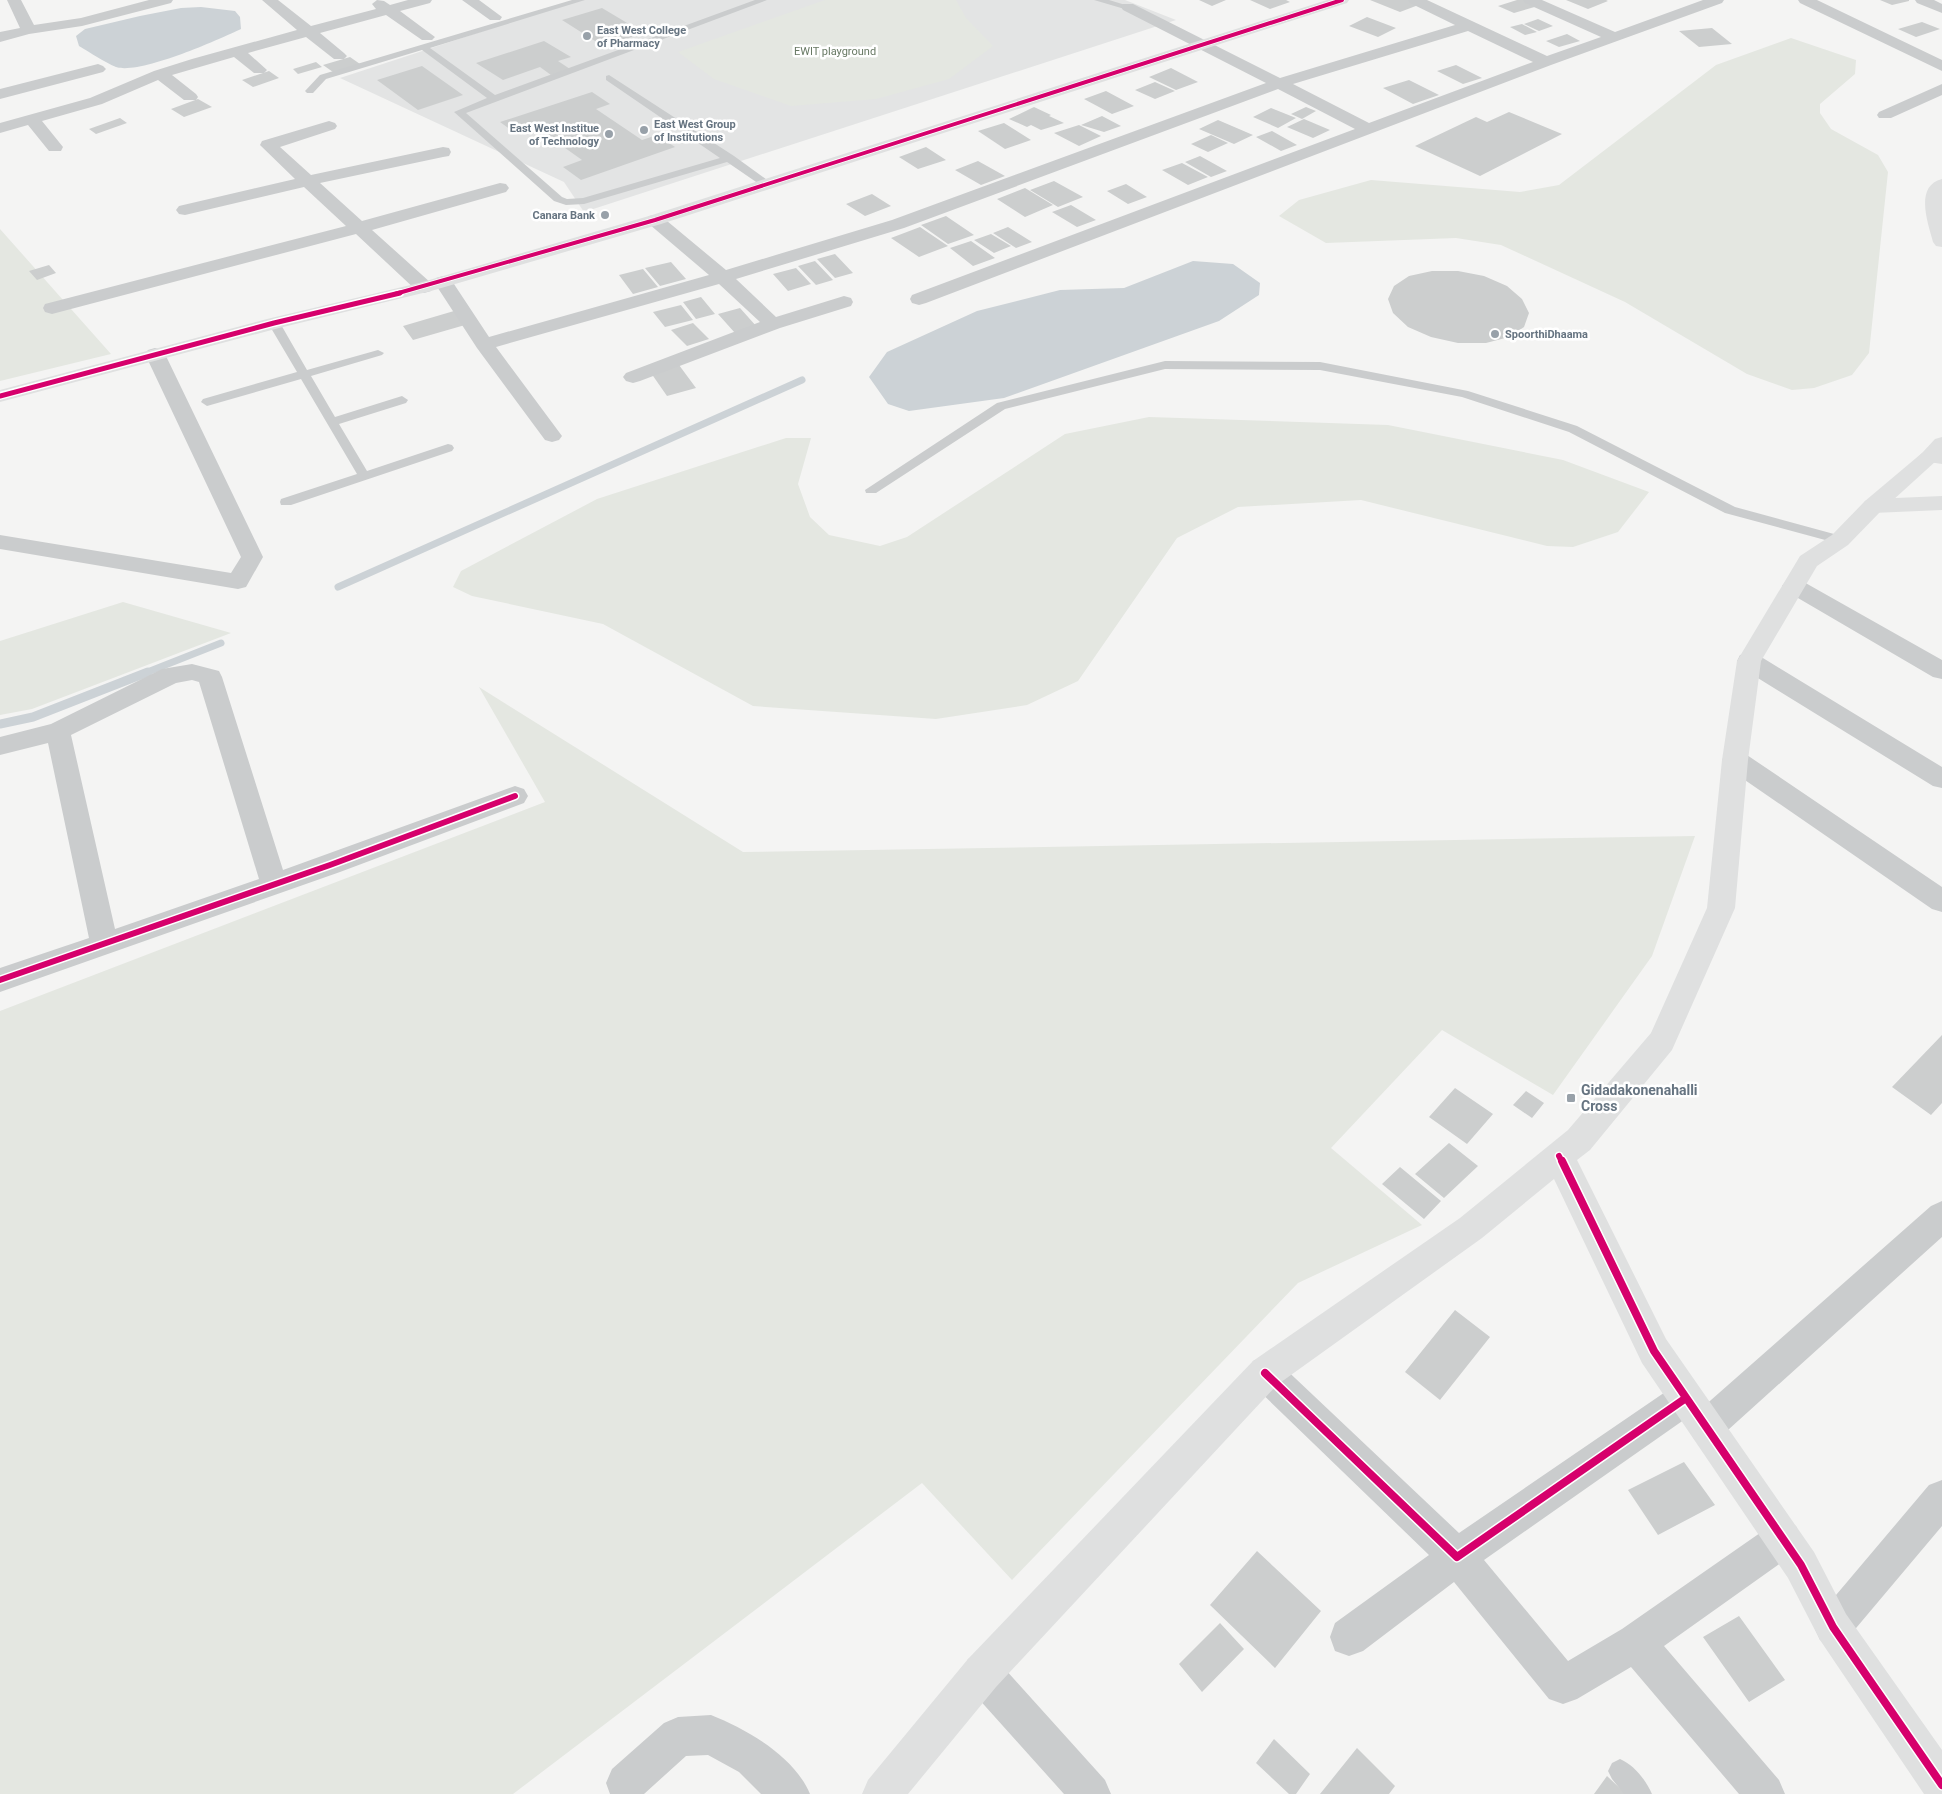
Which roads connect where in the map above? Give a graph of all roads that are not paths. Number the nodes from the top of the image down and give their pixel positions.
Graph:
1 (14, 0) edge
2 (166, 0) edge
3 (269, 0) edge
4 (374, 0) edge
5 (425, 0) edge
6 (469, 0) edge
7 (581, 0) edge
8 (763, 0) edge
9 (1098, 0) edge
10 (1149, 0) edge
11 (1342, 0) edge
12 (1415, 0) edge
13 (1530, 0) edge
14 (1717, 0) edge
15 (1805, 0) edge
16 (1922, 0) edge
17 (122, 5) edge
18 (1128, 6) junction
19 (75, 7) dead end
20 (1942, 9) edge
21 (387, 10) junction
22 (495, 17) dead end
23 (82, 22) junction
24 (1470, 25) junction
25 (29, 30) junction
26 (308, 32) junction
27 (0, 37) edge
28 (1614, 37) junction
29 (46, 38) dead end
30 (425, 42) junction
31 (1204, 44) junction
32 (0, 50) edge
33 (237, 51) junction
34 (340, 56) dead end
35 (1546, 62) junction
36 (1942, 66) edge
37 (98, 69) dead end
38 (259, 70) dead end
39 (160, 74) junction
40 (609, 78) dead end
41 (1281, 83) junction
42 (1942, 90) edge
43 (310, 91) dead end
44 (0, 94) edge
45 (190, 97) dead end
46 (494, 99) junction
47 (96, 101) junction
48 (110, 111) dead end
49 (1885, 115) dead end
50 (32, 118) junction
51 (329, 126) dead end
52 (0, 128) edge
53 (1368, 129) junction
54 (55, 147) dead end
55 (443, 152) dead end
56 (730, 158) junction
57 (307, 181) junction
58 (766, 184) junction
59 (1942, 184) edge
60 (500, 188) dead end
61 (185, 210) dead end
62 (654, 220) junction
63 (359, 228) junction
64 (1942, 242) edge
65 (723, 277) junction
66 (443, 282) junction
67 (424, 287) junction
68 (919, 299) dead end
69 (844, 302) dead end
70 (52, 308) dead end
71 (274, 323) junction
72 (773, 324) junction
73 (484, 344) junction
74 (378, 353) dead end
75 (155, 354) junction
76 (304, 375) junction
77 (633, 377) dead end
78 (0, 396) edge
79 (402, 400) dead end
80 (207, 402) dead end
81 (332, 422) junction
82 (552, 436) dead end
83 (448, 448) dead end
84 (1938, 453) edge
85 (364, 476) junction
86 (871, 490) dead end
87 (286, 502) dead end
88 (1942, 503) edge
89 (1873, 506) junction
90 (1840, 540) junction
91 (0, 542) edge
92 (1794, 586) junction
93 (1750, 661) junction
94 (1942, 671) edge
95 (58, 731) junction
96 (0, 746) edge
97 (1735, 760) junction
98 (1942, 779) edge
99 (514, 796) dead end
100 (274, 884) junction
101 (1942, 901) edge
102 (104, 944) junction
103 (0, 980) edge
104 (1559, 1156) junction
105 (1942, 1216) edge
106 (1265, 1373) junction
107 (1686, 1398) junction
108 (1706, 1427) junction
109 (1942, 1498) edge
110 (1783, 1539) junction
111 (1457, 1557) junction
112 (1833, 1628) junction
113 (1349, 1637) dead end
114 (1636, 1643) junction
115 (982, 1673) junction
116 (1620, 1771) dead end
117 (1940, 1775) edge
118 (626, 1783) dead end
119 (790, 1794) edge
120 (882, 1794) edge
121 (1091, 1794) edge
122 (1640, 1794) edge
123 (1764, 1794) edge

1 - 25 street
2 - 17 street
3 - 26 street
4 - 21 street
5 - 21 street
6 - 22 street
7 - 30 lane
8 - 46 lane
9 - 18 lane
10 - 18 street
11 - 31 street
12 - 24 street
13 - 28 street
14 - 28 street
15 - 36 street
16 - 20 street
17 - 23 street
18 - 31 street
19 - 23 street
21 - 26 street
21 - 30 street
23 - 25 street
24 - 35 street
24 - 41 street
25 - 27 street
26 - 33 street
26 - 34 street
28 - 35 street
29 - 32 street
30 - 43 lane
30 - 46 lane
31 - 41 street
31 - 58 street
33 - 38 street
33 - 39 street
35 - 53 street
37 - 44 street
39 - 45 street
39 - 47 street
40 - 56 lane
41 - 53 street
41 - 65 street
42 - 49 street
46 - 56 lane
47 - 48 street
47 - 50 street
50 - 52 street
50 - 54 street
51 - 57 street
53 - 68 street
55 - 57 street
56 - 58 lane
57 - 61 street
57 - 63 street
58 - 62 street
59 - 64 street
60 - 63 street
62 - 65 street
62 - 66 street
63 - 67 street
63 - 70 street
65 - 72 street
65 - 73 street
66 - 67 street
66 - 73 street
67 - 71 street
69 - 72 street
71 - 75 street
71 - 76 lane
72 - 77 street
73 - 82 street
74 - 76 lane
75 - 78 street
75 - 91 street
76 - 80 lane
76 - 81 lane
79 - 81 lane
81 - 85 lane
83 - 85 lane
84 - 89 street
85 - 87 lane
86 - 90 lane
88 - 89 street
89 - 90 street
90 - 92 street
92 - 93 street
92 - 94 street
93 - 97 street
93 - 98 street
95 - 96 street
95 - 100 street
95 - 102 street
97 - 101 street
97 - 104 street
99 - 100 street
100 - 102 street
102 - 103 street
104 - 106 street
104 - 107 street
105 - 108 street
106 - 111 street
106 - 115 street
107 - 108 street
107 - 111 street
108 - 110 street
109 - 112 street
110 - 112 street
110 - 114 street
111 - 113 street
111 - 114 street
112 - 117 street
114 - 123 street
115 - 120 street
115 - 121 street
116 - 122 lane
118 - 119 street

